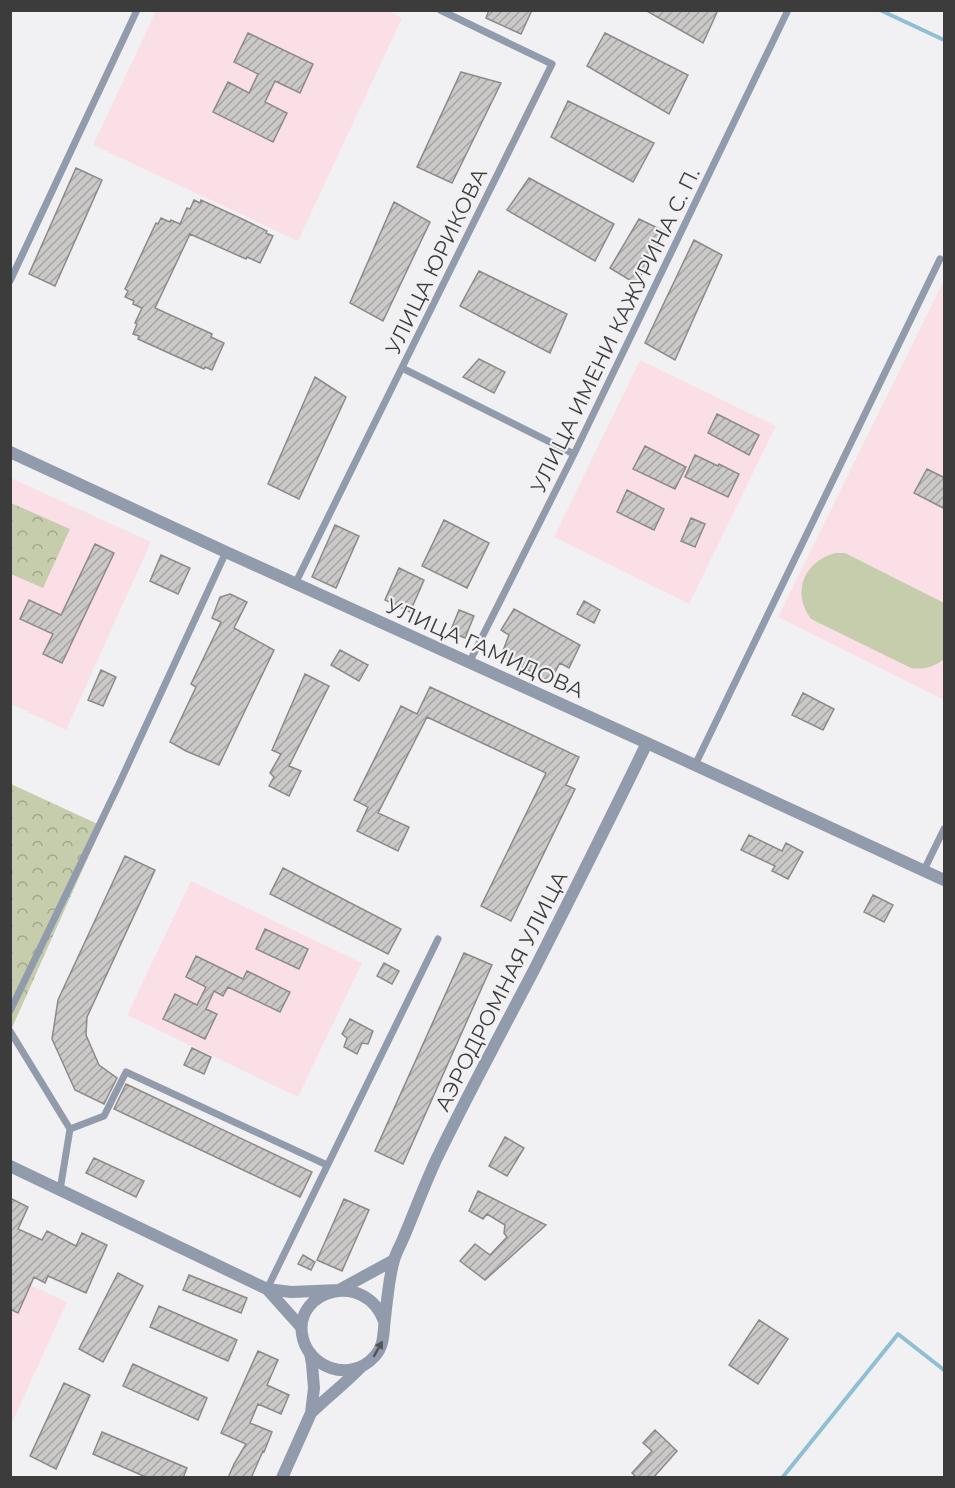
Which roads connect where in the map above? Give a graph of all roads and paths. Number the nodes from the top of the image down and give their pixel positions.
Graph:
1 (137, 10) edge
2 (440, 10) edge
3 (788, 10) edge
4 (940, 259) dead end
5 (10, 280) edge
6 (402, 368) junction
7 (10, 452) edge
8 (574, 454) junction
9 (226, 552) junction
10 (295, 584) junction
11 (469, 663) junction
12 (647, 743) junction
13 (695, 765) junction
14 (945, 829) edge
15 (924, 870) junction
16 (945, 880) edge
17 (438, 939) dead end
18 (10, 1011) edge
19 (10, 1031) edge
20 (69, 1129) junction
21 (327, 1165) junction
22 (10, 1166) edge
23 (60, 1190) junction
24 (394, 1260) junction
25 (267, 1288) junction
26 (339, 1290) junction
27 (384, 1321) junction
28 (302, 1327) junction
29 (310, 1353) junction
30 (361, 1367) junction
31 (311, 1413) junction
32 (282, 1478) edge

1 - 5 lane
2 - 6 lane, УЛИЦА ЮРИКОВА
3 - 8 lane, УЛИЦА ИМЕНИ КАЖУРИНА С. П.
4 - 13 lane
6 - 8 lane
6 - 10 lane, УЛИЦА ЮРИКОВА
7 - 9 street, УЛИЦА ГАМИДОВА
8 - 11 lane, УЛИЦА ИМЕНИ КАЖУРИНА С. П.
9 - 10 street, УЛИЦА ГАМИДОВА
9 - 18 lane
10 - 11 street, УЛИЦА ГАМИДОВА
11 - 12 street, УЛИЦА ГАМИДОВА
12 - 13 street, УЛИЦА ГАМИДОВА
12 - 24 street, АЭРОДРОМНАЯ УЛИЦА
13 - 15 street, УЛИЦА ГАМИДОВА
14 - 15 lane
15 - 16 street, УЛИЦА ГАМИДОВА
17 - 21 lane
19 - 20 lane
20 - 21 lane
20 - 23 lane
21 - 25 lane
22 - 23 street
23 - 25 street
24 - 26 street
24 - 27 street, АЭРОДРОМНАЯ УЛИЦА
25 - 26 street
25 - 28 street
26 - 27 street
26 - 28 street
30 -> 27 street
28 - 29 street
29 - 30 street
29 - 31 street
30 - 31 street
31 - 32 street

